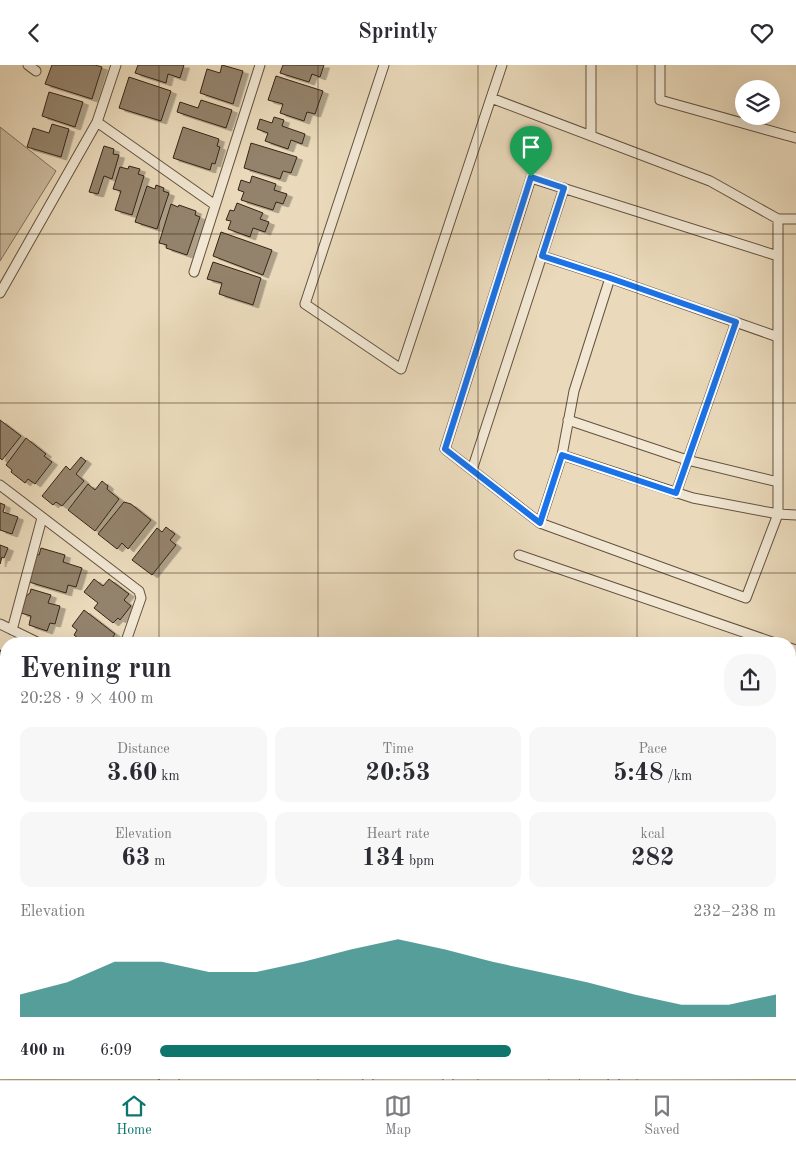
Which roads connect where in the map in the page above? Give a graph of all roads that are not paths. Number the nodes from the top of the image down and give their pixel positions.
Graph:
1 (28, 65) edge
2 (116, 65) edge
3 (260, 65) edge
4 (384, 65) edge
5 (502, 65) edge
6 (591, 65) edge
7 (660, 65) edge
8 (36, 71) dead end
9 (491, 98) junction
10 (97, 122) junction
11 (591, 136) junction
12 (796, 138) edge
13 (564, 188) junction
14 (215, 205) junction
15 (778, 219) junction
16 (796, 219) edge
17 (542, 256) junction
18 (778, 256) junction
19 (194, 272) dead end
20 (610, 278) junction
21 (0, 293) edge
22 (736, 322) junction
23 (778, 337) junction
24 (568, 420) junction
25 (562, 455) junction
26 (687, 460) junction
27 (472, 470) junction
28 (778, 482) junction
29 (0, 485) edge
30 (676, 493) junction
31 (778, 514) junction
32 (796, 515) edge
33 (42, 518) junction
34 (540, 523) junction
35 (519, 555) dead end
36 (0, 625) edge
37 (12, 630) junction
38 (26, 637) edge
39 (127, 637) edge
40 (758, 637) edge

1 - 8 lane
2 - 10 lane
3 - 14 lane
4 - 9 lane
5 - 9 lane
6 - 11 lane
7 - 12 lane
9 - 11 lane
10 - 14 lane
10 - 21 lane
11 - 15 lane
13 - 17 lane
13 - 18 lane
13 - 27 lane
14 - 19 lane
15 - 16 lane
15 - 18 lane
17 - 20 lane
17 - 27 lane
18 - 23 lane
20 - 22 lane
20 - 24 lane
22 - 23 lane
22 - 26 lane
23 - 28 lane
24 - 25 lane
24 - 26 lane
25 - 30 lane
25 - 34 lane
26 - 28 lane
26 - 30 lane
27 - 34 lane
28 - 31 lane
29 - 33 lane
30 - 31 lane
31 - 32 lane
31 - 34 lane
33 - 37 lane
33 - 39 lane
35 - 40 lane
36 - 37 lane
37 - 38 lane

